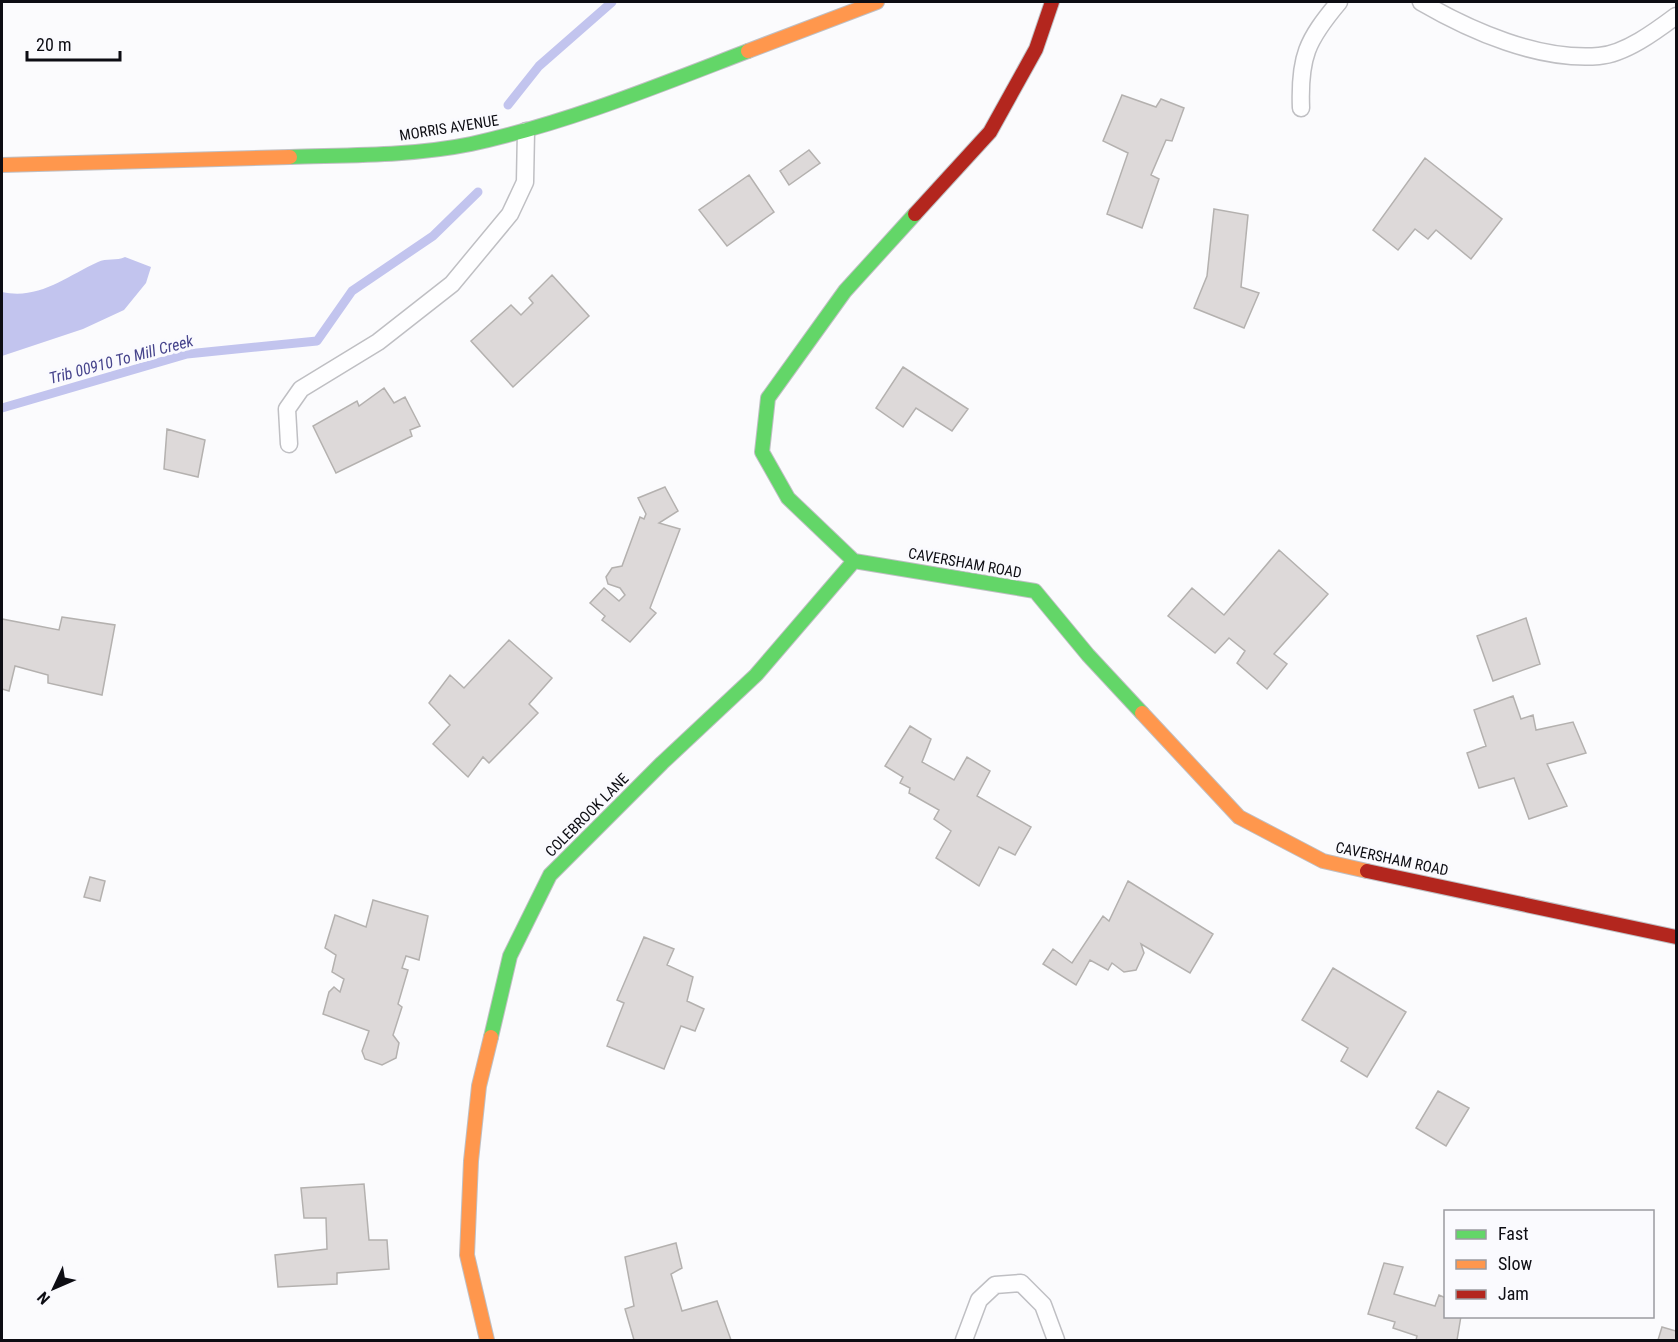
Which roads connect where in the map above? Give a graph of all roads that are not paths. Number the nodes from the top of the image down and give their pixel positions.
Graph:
1 (877, 2) edge
2 (1052, 2) edge
3 (1339, 2) edge
4 (1421, 2) edge
5 (1677, 16) edge
6 (1301, 108) dead end
7 (526, 131) junction
8 (2, 165) edge
9 (289, 444) dead end
10 (854, 561) junction
11 (1677, 937) edge
12 (488, 1341) edge
13 (964, 1341) edge
14 (1056, 1341) edge

1 - 7 street, MORRIS AVENUE
2 - 10 street
3 - 6 lane
4 - 5 lane
7 - 8 street, MORRIS AVENUE
7 - 9 lane
10 - 11 street, CAVERSHAM ROAD
10 - 12 street, COLEBROOK LANE
13 - 14 lane

